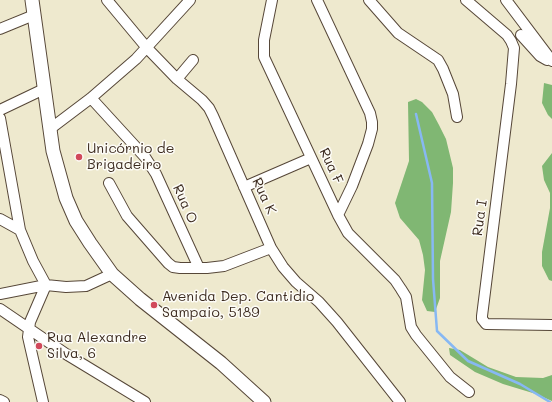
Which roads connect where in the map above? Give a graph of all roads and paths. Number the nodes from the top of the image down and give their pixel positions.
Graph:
1 (32, 0) edge
2 (107, 0) edge
3 (190, 0) edge
4 (272, 0) edge
5 (317, 0) edge
6 (369, 0) edge
7 (466, 0) edge
8 (506, 0) edge
9 (34, 16) junction
10 (0, 29) edge
11 (522, 35) dead end
12 (147, 48) junction
13 (193, 60) dead end
14 (552, 62) edge
15 (177, 79) junction
16 (44, 89) junction
17 (91, 98) junction
18 (0, 110) edge
19 (457, 117) dead end
20 (0, 118) edge
21 (50, 129) junction
22 (311, 158) junction
23 (109, 183) dead end
24 (244, 187) junction
25 (338, 215) junction
26 (0, 219) edge
27 (20, 230) junction
28 (271, 248) junction
29 (199, 268) junction
30 (112, 274) junction
31 (46, 285) junction
32 (0, 294) edge
33 (0, 309) edge
34 (552, 325) edge
35 (28, 328) junction
36 (469, 392) dead end
37 (0, 400) edge
38 (4, 402) edge
39 (43, 402) edge
40 (145, 402) edge
41 (264, 402) edge
42 (400, 402) edge

1 - 9 main road
2 - 12 street, Rua K
3 - 12 street
4 - 22 street, Rua F
5 - 25 street
6 - 19 street
7 - 34 street, Rua I
8 - 14 street
9 - 10 street
9 - 16 main road
11 - 14 street
12 - 15 street, Rua K
12 - 17 street
13 - 15 street
15 - 24 street, Rua K
16 - 18 street
16 - 21 main road
17 - 21 street
17 - 29 street, Rua O
20 - 27 street
21 - 30 main road
22 - 24 street
22 - 25 street, Rua F
23 - 29 street
24 - 28 street, Rua K
25 - 36 street, Rua F
26 - 27 street
27 - 31 street
28 - 29 street
28 - 42 street, Rua K
30 - 31 street
30 - 41 main road
31 - 32 street
31 - 35 street
33 - 35 street
35 - 39 street
35 - 40 street
37 - 38 street

